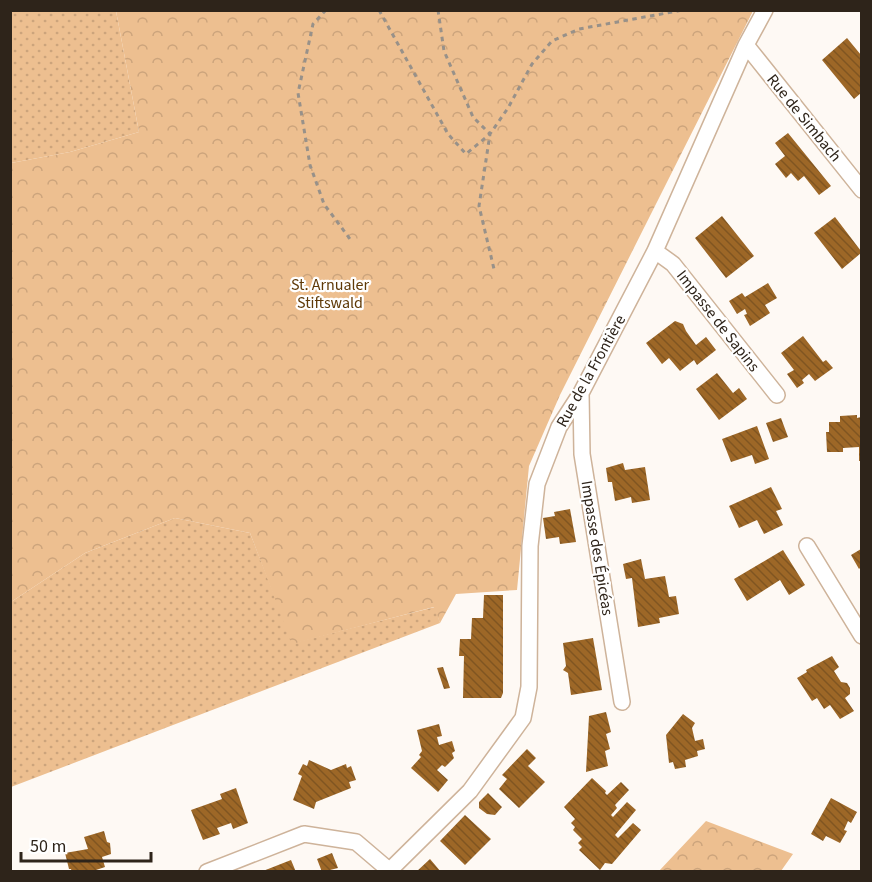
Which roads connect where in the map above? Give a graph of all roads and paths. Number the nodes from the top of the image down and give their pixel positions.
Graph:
1 (326, 10) edge
2 (379, 10) edge
3 (438, 10) edge
4 (683, 10) edge
5 (765, 10) edge
6 (746, 45) junction
7 (490, 134) junction
8 (861, 190) edge
9 (350, 238) dead end
10 (656, 251) junction
11 (494, 269) dead end
12 (581, 393) junction
13 (777, 395) dead end
14 (807, 546) dead end
15 (861, 636) edge
16 (622, 702) dead end
17 (389, 871) edge
18 (207, 872) edge

1 - 9 path
2 - 7 path
3 - 7 path
4 - 7 path
5 - 6 street, Rue de la Frontière
6 - 8 street, Rue de Simbach
6 - 10 street, Rue de la Frontière
7 - 11 path
10 - 12 street, Rue de la Frontière
10 - 13 street, Impasse de Sapins
12 - 16 street, Impasse des Épicéas
12 - 17 street, Rue de la Frontière
14 - 15 street
17 - 18 street

